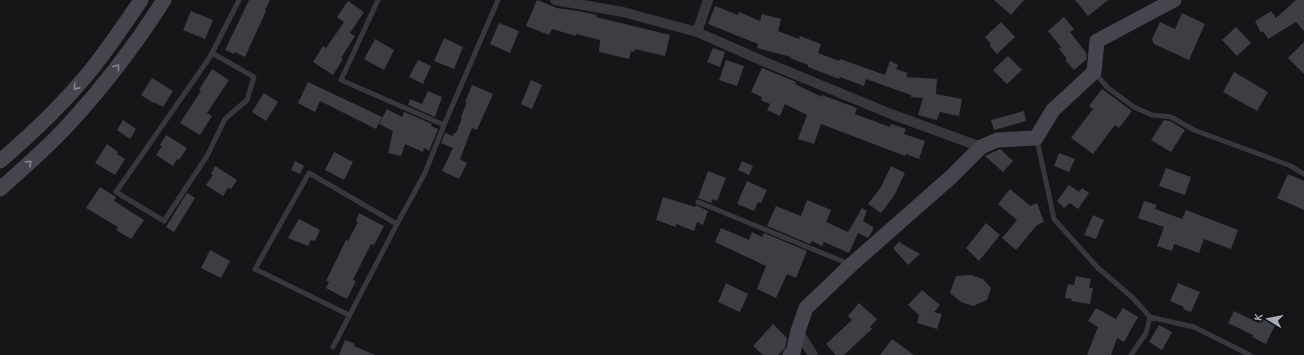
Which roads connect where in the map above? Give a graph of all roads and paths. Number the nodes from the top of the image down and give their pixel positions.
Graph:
1 (141, 0) edge
2 (164, 0) edge
3 (238, 0) edge
4 (378, 0) edge
5 (498, 0) edge
6 (556, 0) edge
7 (708, 0) edge
8 (1174, 0) edge
9 (697, 32) junction
10 (212, 53) junction
11 (1094, 72) junction
12 (444, 125) junction
13 (1036, 138) junction
14 (981, 147) junction
15 (0, 161) edge
16 (1304, 174) edge
17 (0, 188) edge
18 (698, 202) dead end
19 (397, 224) junction
20 (851, 265) junction
21 (349, 315) junction
22 (1150, 317) junction
23 (798, 331) junction
24 (332, 347) dead end
25 (790, 355) edge
26 (813, 355) edge
27 (1131, 355) edge
28 (1250, 355) edge

1 -> 15 street
17 -> 2 street
3 - 10 lane
4 - 12 lane
5 - 12 lane
6 - 9 street
7 - 9 street
8 - 11 street
9 - 14 street
10 - 10 lane
11 - 13 street
11 - 16 lane
12 - 19 lane
13 - 14 street
13 - 22 lane
14 - 20 street
18 - 20 lane
19 - 21 lane
19 - 21 lane
20 - 23 street
21 - 24 lane
22 - 27 lane
22 - 28 lane
23 - 25 street
23 - 26 street

